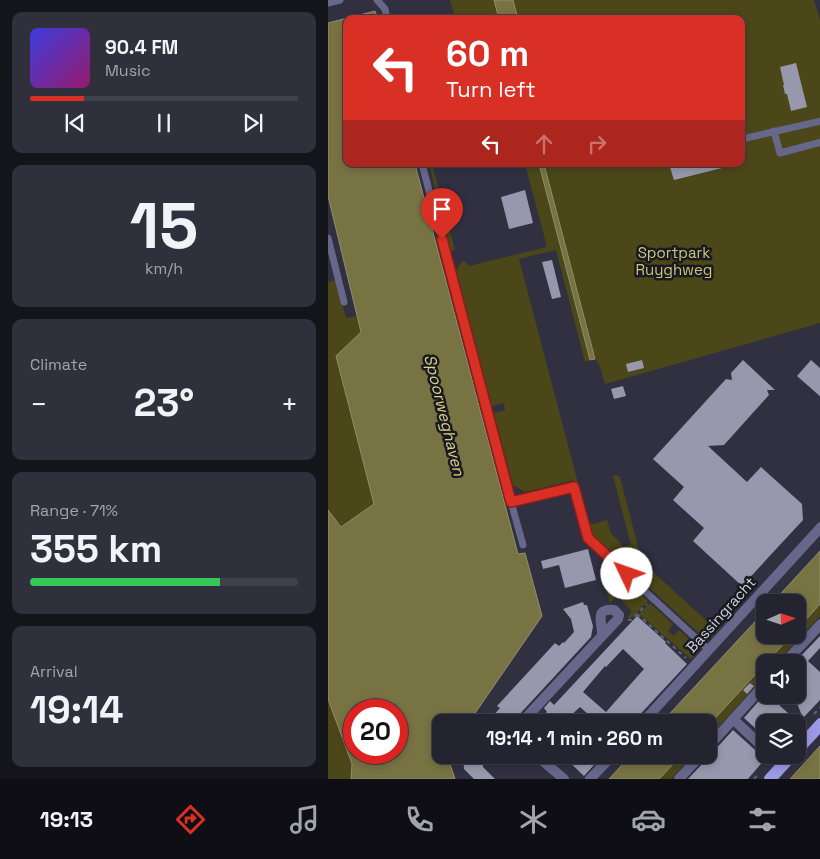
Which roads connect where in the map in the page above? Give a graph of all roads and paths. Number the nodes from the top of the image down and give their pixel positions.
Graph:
1 (340, 0) edge
2 (377, 0) edge
3 (328, 3) edge
4 (387, 15) edge
5 (820, 121) edge
6 (774, 131) junction
7 (745, 138) edge
8 (820, 142) edge
9 (423, 167) edge
10 (328, 238) edge
11 (344, 302) dead end
12 (511, 502) junction
13 (820, 528) edge
14 (523, 545) dead end
15 (653, 598) junction
16 (820, 624) edge
17 (602, 636) dead end
18 (709, 650) junction
19 (792, 654) edge
20 (695, 666) junction
21 (756, 694) edge
22 (529, 714) edge
23 (650, 714) edge
24 (733, 719) junction
25 (820, 724) edge
26 (717, 737) edge
27 (806, 740) edge
28 (756, 741) edge
29 (546, 764) edge
30 (604, 764) edge
31 (693, 764) edge
32 (782, 765) edge
33 (564, 779) edge
34 (590, 779) edge
35 (679, 779) edge
36 (770, 779) edge

1 - 3 lane
2 - 4 lane
5 - 6 lane
6 - 7 lane
6 - 8 lane
9 - 12 lane
10 - 11 lane
12 - 14 lane
12 - 15 lane
13 - 18 street, Bassingracht
15 - 18 lane
15 - 20 path
16 - 19 street
17 - 22 street
18 - 20 street, Bassingracht
20 - 23 street, Bassingracht
21 - 24 street
24 - 26 street
24 - 28 street
25 - 27 main road
29 - 33 street
30 - 34 street
31 - 35 street
32 - 36 main road

